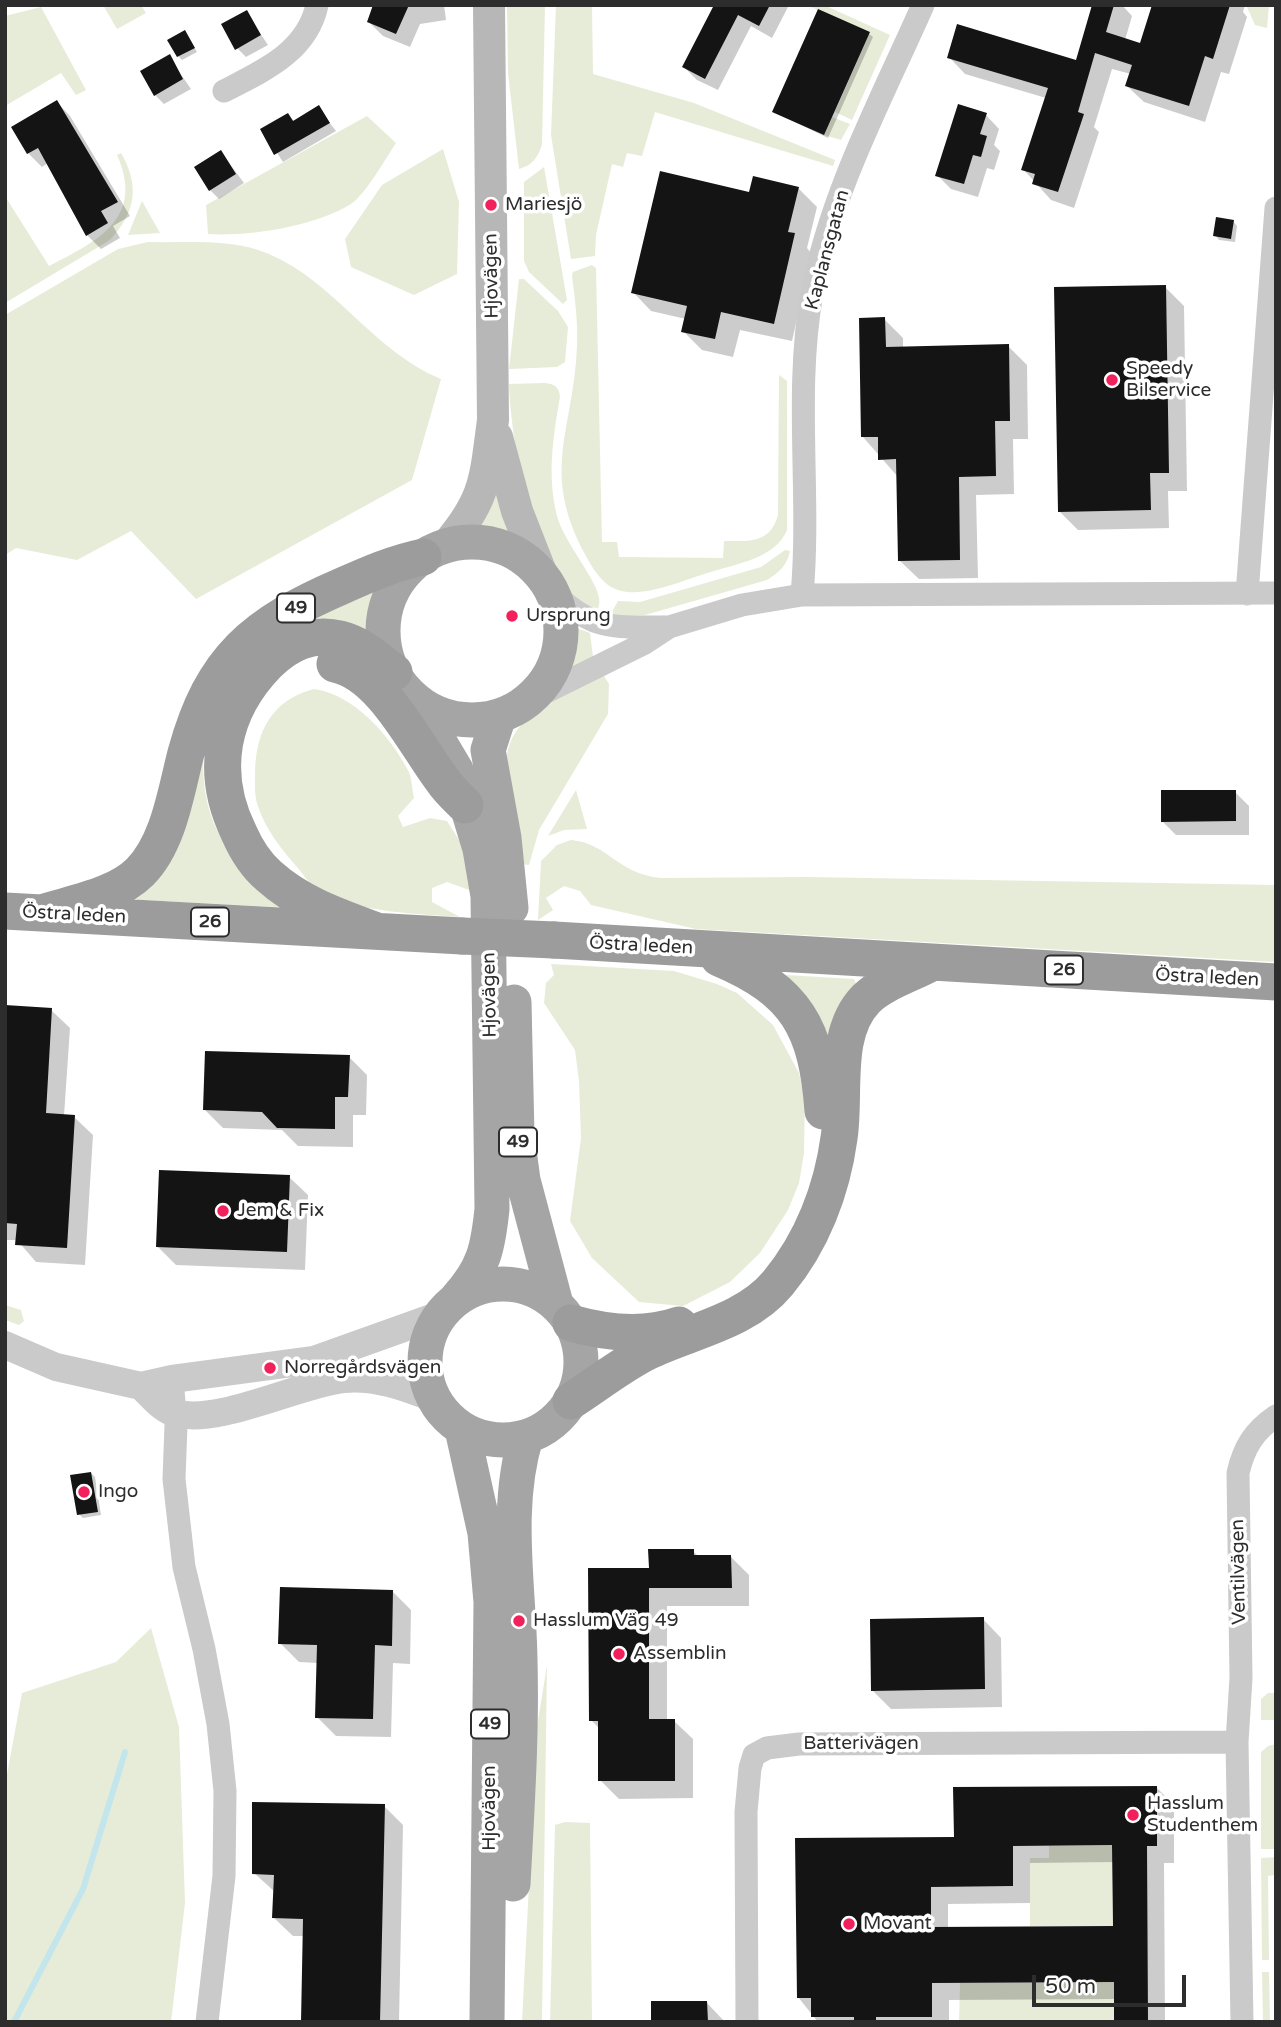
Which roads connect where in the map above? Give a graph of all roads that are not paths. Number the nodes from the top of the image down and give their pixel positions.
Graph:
1 (317, 5) edge
2 (489, 5) edge
3 (923, 5) edge
4 (224, 91) dead end
5 (1276, 208) edge
6 (493, 420) junction
7 (434, 552) junction
8 (547, 584) junction
9 (1276, 593) edge
10 (1247, 594) junction
11 (802, 595) junction
12 (669, 626) junction
13 (250, 682) junction
14 (404, 686) junction
15 (514, 708) junction
16 (465, 805) junction
17 (5, 911) edge
18 (42, 913) junction
19 (377, 931) junction
20 (698, 949) junction
21 (932, 963) junction
22 (1276, 982) edge
23 (448, 1307) junction
24 (563, 1313) junction
25 (5, 1345) edge
26 (172, 1379) junction
27 (141, 1386) junction
28 (433, 1398) junction
29 (571, 1401) junction
30 (175, 1413) junction
31 (1276, 1416) edge
32 (462, 1429) junction
33 (526, 1437) junction
34 (1237, 1742) junction
35 (207, 2022) edge
36 (487, 2022) edge
37 (508, 2022) edge
38 (747, 2022) edge
39 (1242, 2022) edge

1 - 4 street
2 - 6 main road, Hjovägen
3 - 11 street, Kaplansgatan
5 - 10 street
6 - 7 main road, Hjovägen
6 - 8 main road, Hjovägen
7 - 8 main road, 49
7 - 14 main road
7 - 18 highway, 49
8 - 12 street
8 - 15 main road, 49
9 - 10 street
10 - 11 street
11 - 12 street
12 - 15 street
13 - 14 highway
13 - 16 highway
13 - 19 highway
14 - 15 main road
14 - 16 main road, Hjovägen / 49
15 - 24 main road, Hjovägen / 49
16 - 23 main road, Hjovägen / 49
17 - 18 highway, Östra leden / 26
18 - 19 highway, Östra leden / 26
19 - 20 highway, Östra leden / 26, bridge
20 - 21 highway, Östra leden / 26
20 - 24 highway
21 - 22 highway, Östra leden / 26
21 - 29 highway
23 - 24 main road
23 - 26 street
23 - 28 main road, 49
24 - 29 main road, 49
25 - 27 street
26 - 27 street
26 - 30 street
27 - 30 street
28 - 30 street
28 - 32 main road, 49
29 - 33 main road, 49
30 - 35 street
31 - 34 street, Ventilvägen
32 - 33 main road, 49
32 - 36 main road, Hjovägen / 49
33 - 37 main road, Hjovägen / 49
34 - 38 street, Batterivägen
34 - 39 street, Ventilvägen

